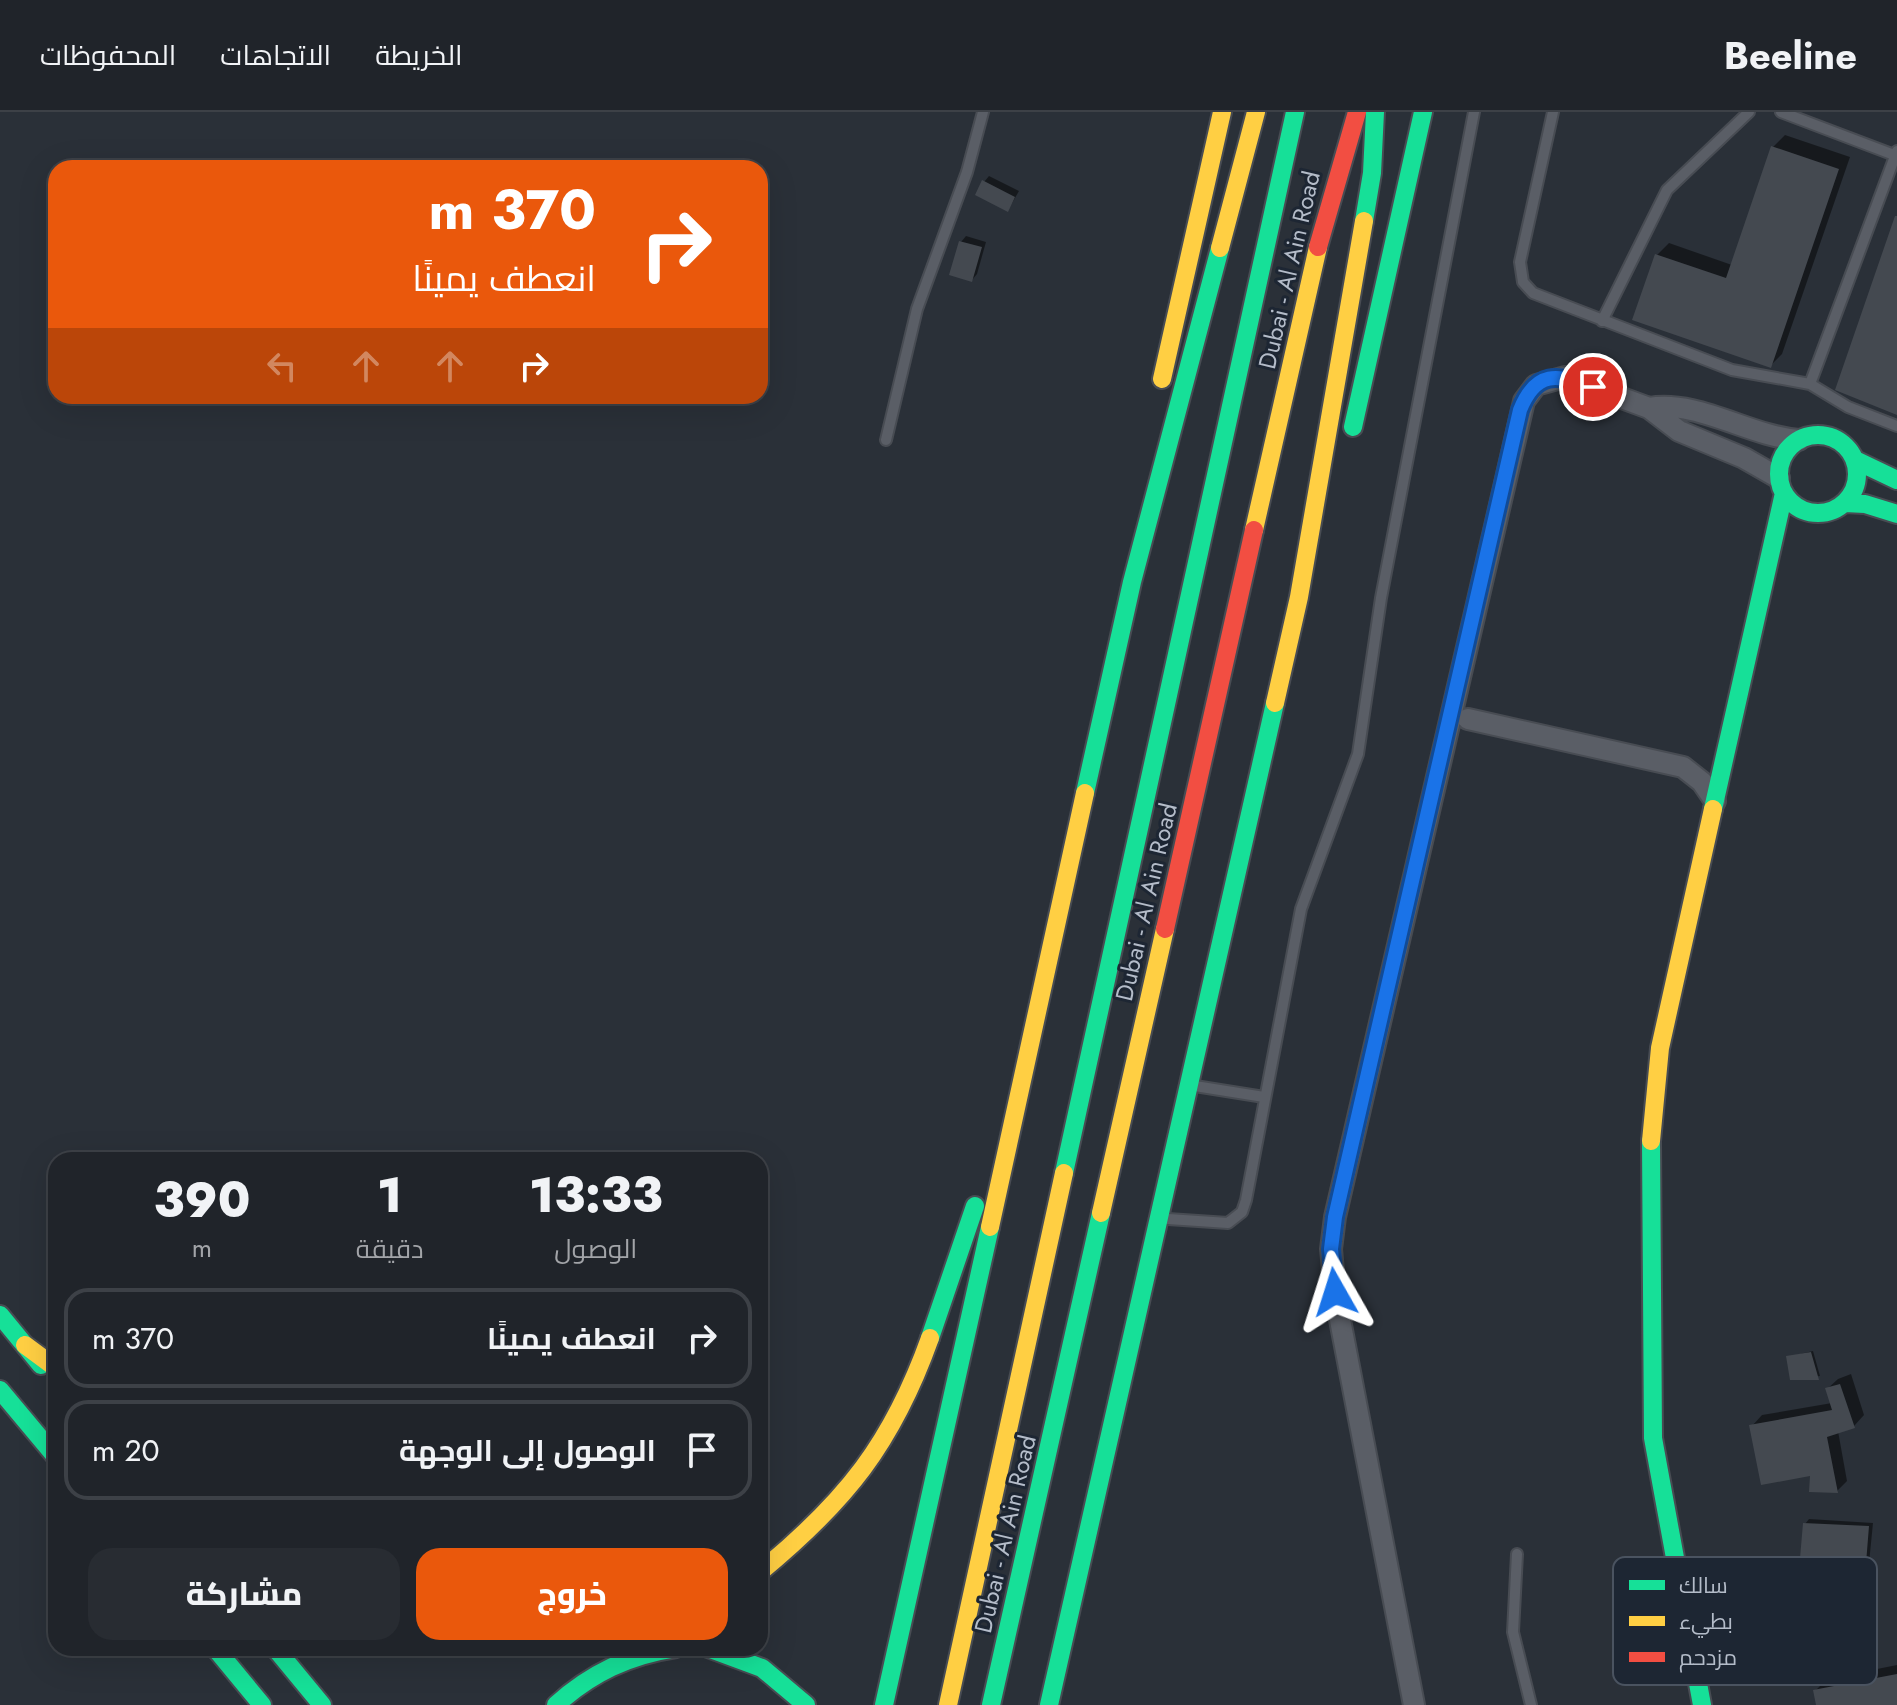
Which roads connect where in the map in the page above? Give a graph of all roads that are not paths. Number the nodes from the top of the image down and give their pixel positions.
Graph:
1 (983, 112) edge
2 (1222, 112) edge
3 (1256, 112) edge
4 (1295, 112) edge
5 (1357, 112) edge
6 (1375, 112) edge
7 (1423, 112) edge
8 (1474, 112) edge
9 (1553, 112) edge
10 (1749, 112) edge
11 (1781, 112) edge
12 (1897, 154) edge
13 (1602, 321) junction
14 (1810, 384) junction
15 (1157, 400) dead end
16 (1649, 408) junction
17 (1897, 426) edge
18 (886, 440) dead end
19 (1799, 440) junction
20 (1347, 450) dead end
21 (1144, 459) dead end
22 (1855, 460) junction
23 (1339, 477) dead end
24 (1897, 480) edge
25 (1782, 485) junction
26 (1845, 503) junction
27 (1897, 514) edge
28 (1140, 553) junction
29 (1299, 597) junction
30 (1468, 719) dead end
31 (1728, 748) junction
32 (1683, 767) junction
33 (1715, 801) junction
34 (1189, 1085) junction
35 (1264, 1097) junction
36 (1010, 1131) junction
37 (1159, 1218) junction
38 (0, 1315) edge
39 (25, 1345) junction
40 (48, 1362) edge
41 (48, 1372) edge
42 (0, 1390) edge
43 (48, 1447) edge
44 (1085, 1550) junction
45 (1517, 1554) dead end
46 (1674, 1557) edge
47 (768, 1565) edge
48 (222, 1656) edge
49 (282, 1656) edge
50 (636, 1656) edge
51 (733, 1656) edge
52 (1073, 1681) dead end
53 (1698, 1685) edge
54 (262, 1705) edge
55 (322, 1705) edge
56 (556, 1705) edge
57 (806, 1705) edge
58 (884, 1705) edge
59 (948, 1705) edge
60 (991, 1705) edge
61 (1049, 1705) edge
62 (1414, 1705) edge
63 (1531, 1705) edge
64 (1702, 1705) edge

1 - 18 lane
2 - 15 main road
3 - 28 main road
4 - 59 main road, Dubai - Al Ain Road
5 - 60 main road, Dubai - Al Ain Road
6 - 29 main road
7 - 20 main road
8 - 35 lane
9 - 13 lane
10 - 13 lane
11 - 12 lane
12 - 14 lane
13 - 14 lane
14 - 17 lane
16 - 19 street
16 - 25 street
16 - 62 street
19 - 22 main road
19 - 25 main road
21 - 28 main road
22 - 24 main road
22 - 26 main road
23 - 29 main road
25 - 26 main road
25 - 31 main road
26 - 27 main road
28 - 36 main road
29 - 34 main road
30 - 32 street
31 - 32 street
31 - 33 main road
32 - 33 street
33 - 46 main road
34 - 35 lane
34 - 37 main road
35 - 37 lane
36 - 47 main road
36 - 58 main road
37 - 44 main road
38 - 39 main road
39 - 40 main road
39 - 41 main road
42 - 43 main road
44 - 52 main road
44 - 61 main road
45 - 63 lane
48 - 54 main road
49 - 55 main road
50 - 56 main road
51 - 57 main road
53 - 64 main road

